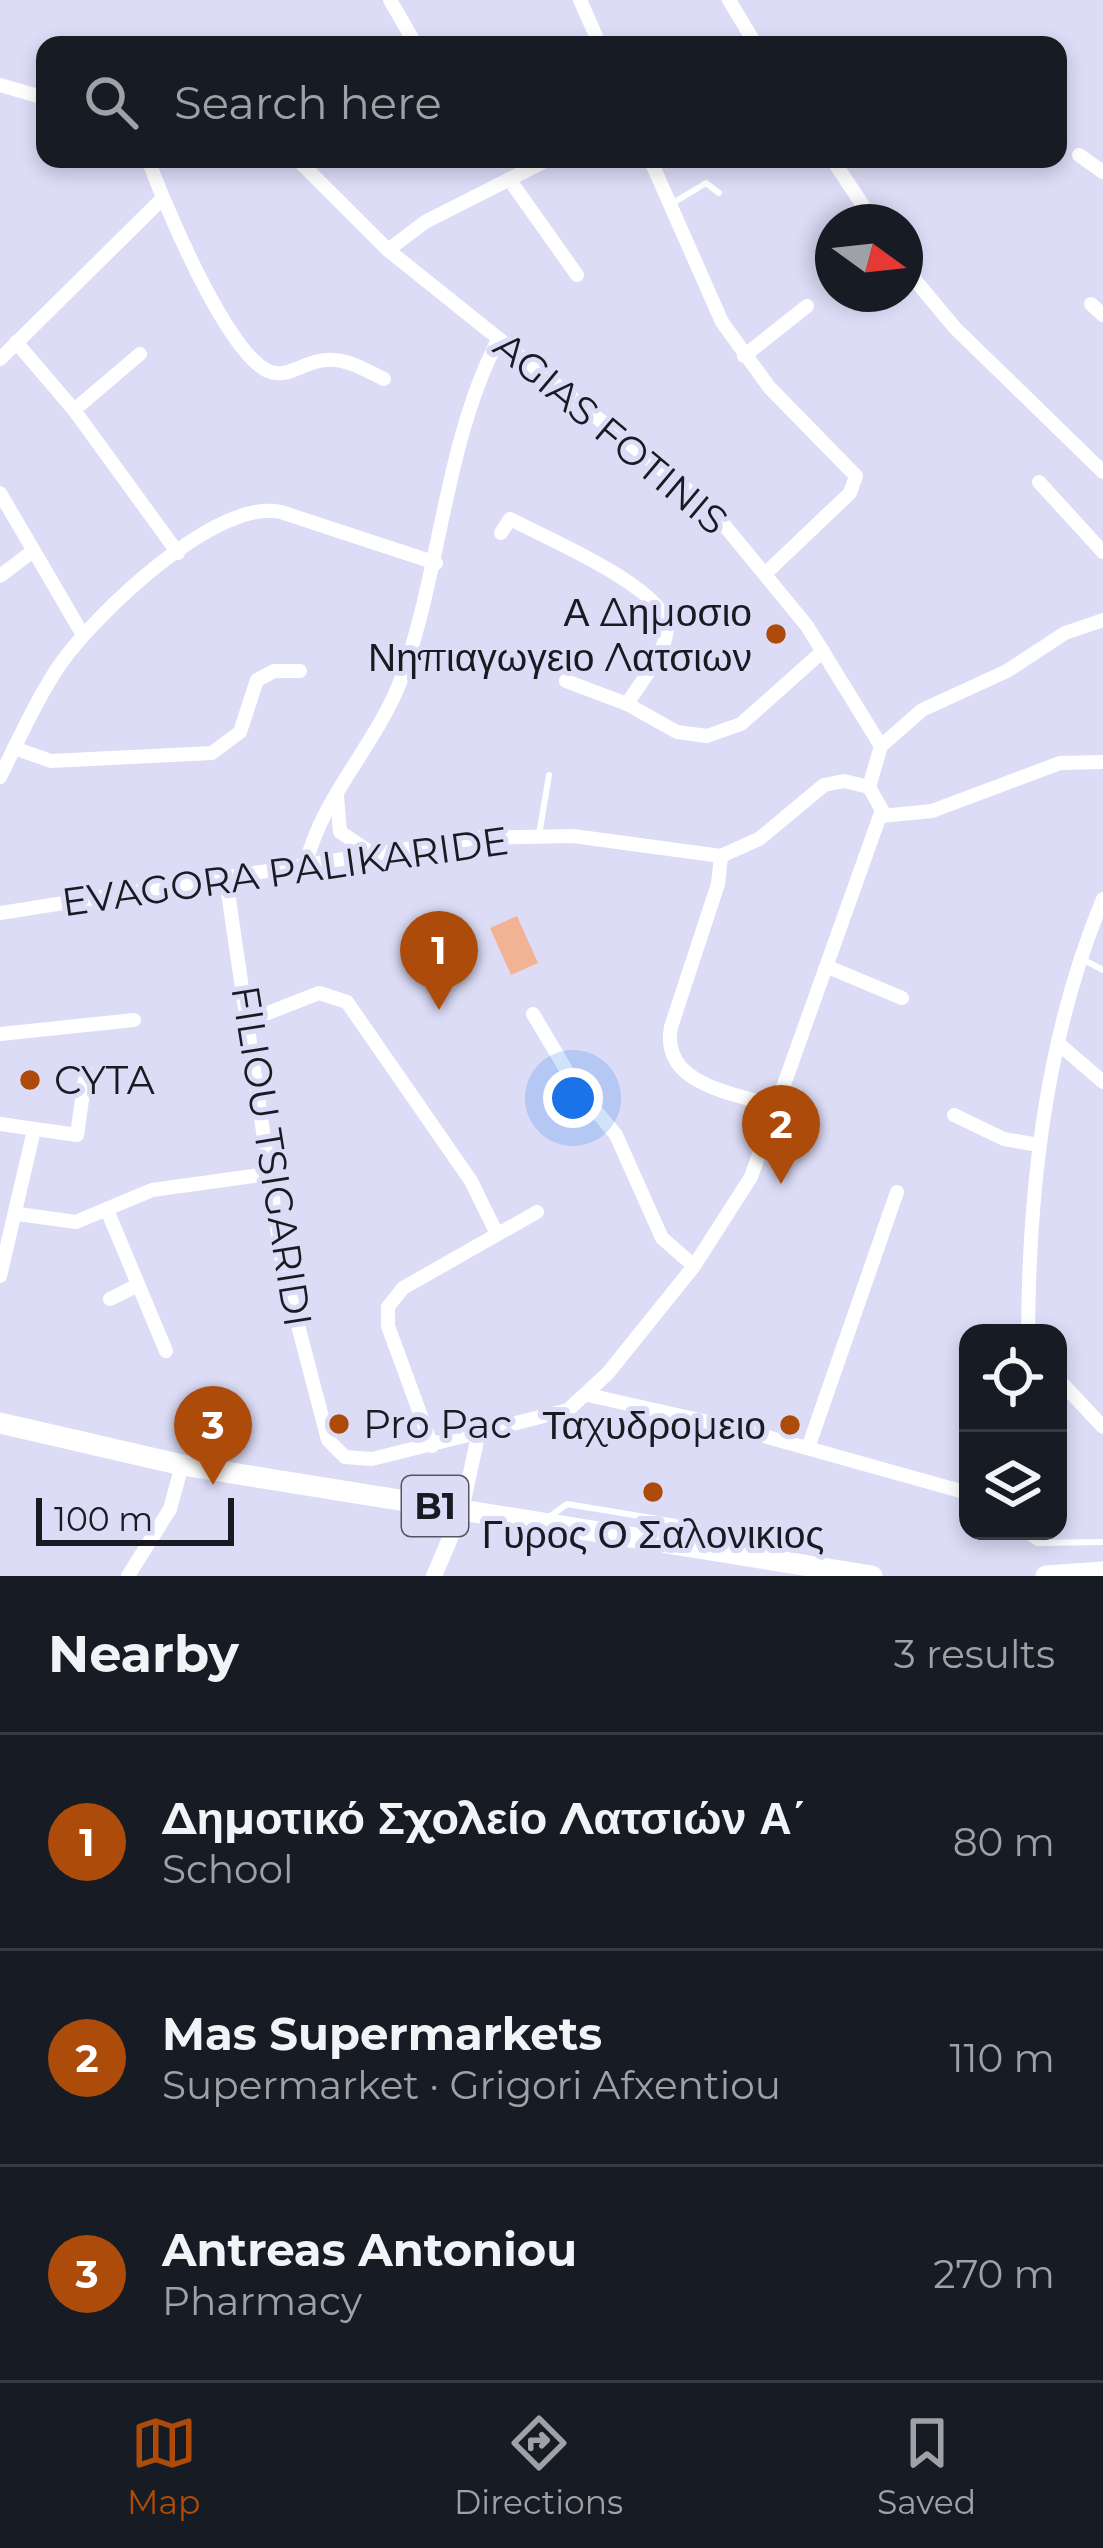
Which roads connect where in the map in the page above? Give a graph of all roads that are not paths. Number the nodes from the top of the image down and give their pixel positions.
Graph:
1 (390, 0) edge
2 (580, 0) edge
3 (729, 0) edge
4 (411, 36) edge
5 (596, 36) edge
6 (751, 36) edge
7 (0, 85) edge
8 (36, 95) edge
9 (1079, 155) dead end
10 (151, 168) edge
11 (306, 168) edge
12 (531, 168) edge
13 (654, 168) edge
14 (838, 168) edge
15 (1103, 172) edge
16 (509, 179) junction
17 (719, 194) dead end
18 (162, 199) junction
19 (862, 204) edge
20 (670, 205) junction
21 (388, 250) junction
22 (577, 275) dead end
23 (923, 289) edge
24 (807, 306) dead end
25 (498, 340) junction
26 (16, 343) junction
27 (140, 354) dead end
28 (744, 356) junction
29 (0, 359) edge
30 (384, 379) dead end
31 (74, 410) junction
32 (1103, 472) edge
33 (1039, 482) dead end
34 (0, 493) edge
35 (501, 533) dead end
36 (33, 551) junction
37 (1103, 552) edge
38 (178, 553) junction
39 (436, 563) junction
40 (767, 572) junction
41 (0, 575) edge
42 (1103, 620) edge
43 (82, 635) junction
44 (823, 651) junction
45 (300, 671) dead end
46 (566, 681) dead end
47 (627, 704) junction
48 (880, 746) junction
49 (14, 748) junction
50 (1103, 762) edge
51 (549, 776) dead end
52 (0, 777) edge
53 (869, 787) junction
54 (337, 796) junction
55 (881, 817) junction
56 (539, 835) junction
57 (371, 853) junction
58 (721, 856) junction
59 (306, 864) junction
60 (226, 879) junction
61 (1101, 909) edge
62 (0, 913) edge
63 (1079, 957) junction
64 (828, 967) junction
65 (1103, 970) edge
66 (902, 998) dead end
67 (532, 1014) dead end
68 (134, 1020) dead end
69 (250, 1020) junction
70 (0, 1034) edge
71 (1058, 1043) junction
72 (86, 1072) dead end
73 (1103, 1082) edge
74 (777, 1107) junction
75 (954, 1115) dead end
76 (0, 1124) edge
77 (34, 1130) junction
78 (1039, 1145) junction
79 (268, 1174) junction
80 (897, 1192) dead end
81 (107, 1210) junction
82 (537, 1212) dead end
83 (18, 1214) junction
84 (497, 1234) junction
85 (694, 1266) junction
86 (0, 1276) edge
87 (138, 1285) junction
88 (110, 1298) dead end
89 (1028, 1324) edge
90 (166, 1351) dead end
91 (1067, 1389) edge
92 (588, 1395) junction
93 (0, 1423) edge
94 (1103, 1427) edge
95 (478, 1436) junction
96 (432, 1446) junction
97 (808, 1448) junction
98 (182, 1465) junction
99 (959, 1490) edge
100 (462, 1510) junction
101 (1032, 1540) edge
102 (1103, 1542) edge
103 (1103, 1572) edge
104 (128, 1576) edge
105 (434, 1576) edge
106 (872, 1576) edge
107 (1046, 1576) edge

1 - 4 street
2 - 5 street
3 - 6 street
7 - 8 street
9 - 15 street
10 - 18 street
11 - 21 street, AGIAS FOTINIS
12 - 16 street
13 - 20 street
14 - 19 street
16 - 21 street
16 - 22 street
17 - 20 lane
18 - 26 street
18 - 30 street
20 - 28 street
21 - 25 street, AGIAS FOTINIS
23 - 32 street
24 - 28 street
25 - 39 street
25 - 40 street, AGIAS FOTINIS
26 - 29 street
26 - 31 street
27 - 31 street
28 - 40 street
31 - 38 street
33 - 37 street
34 - 36 street
35 - 47 street
36 - 41 street
36 - 43 street
38 - 39 street
38 - 43 street
39 - 54 street
40 - 44 street, AGIAS FOTINIS
42 - 48 street
43 - 49 street
44 - 47 street
44 - 48 street, AGIAS FOTINIS
45 - 49 street
46 - 47 street
48 - 53 street
49 - 52 street
50 - 55 street
51 - 56 lane
53 - 55 street
53 - 58 street
54 - 57 street
54 - 59 street
55 - 64 street
56 - 57 street, EVAGORA PALIKARIDE
56 - 58 street, EVAGORA PALIKARIDE
57 - 59 street, EVAGORA PALIKARIDE
58 - 74 street
59 - 60 street, EVAGORA PALIKARIDE
60 - 62 street, EVAGORA PALIKARIDE
60 - 69 street, FILIOU TSIGARIDI
61 - 63 street
63 - 65 lane
63 - 71 street
64 - 66 street
64 - 74 street
67 - 85 street
68 - 70 street
69 - 79 street, FILIOU TSIGARIDI
69 - 84 street
71 - 73 street
71 - 78 street
72 - 77 street
74 - 85 street
75 - 78 street
76 - 77 street
77 - 83 street
78 - 89 street
79 - 81 street
79 - 96 street, FILIOU TSIGARIDI
80 - 97 street
81 - 83 street
81 - 87 street
82 - 84 street
83 - 86 street
84 - 96 street
85 - 92 street
87 - 88 street
87 - 90 street
91 - 94 street
92 - 95 street, FILIOU TSIGARIDI
92 - 97 street
93 - 98 main road, B1
95 - 96 street, FILIOU TSIGARIDI
95 - 100 street
97 - 99 street
98 - 100 main road, B1
98 - 104 street
100 - 105 street
100 - 106 main road, B1
101 - 102 lane
103 - 107 main road

